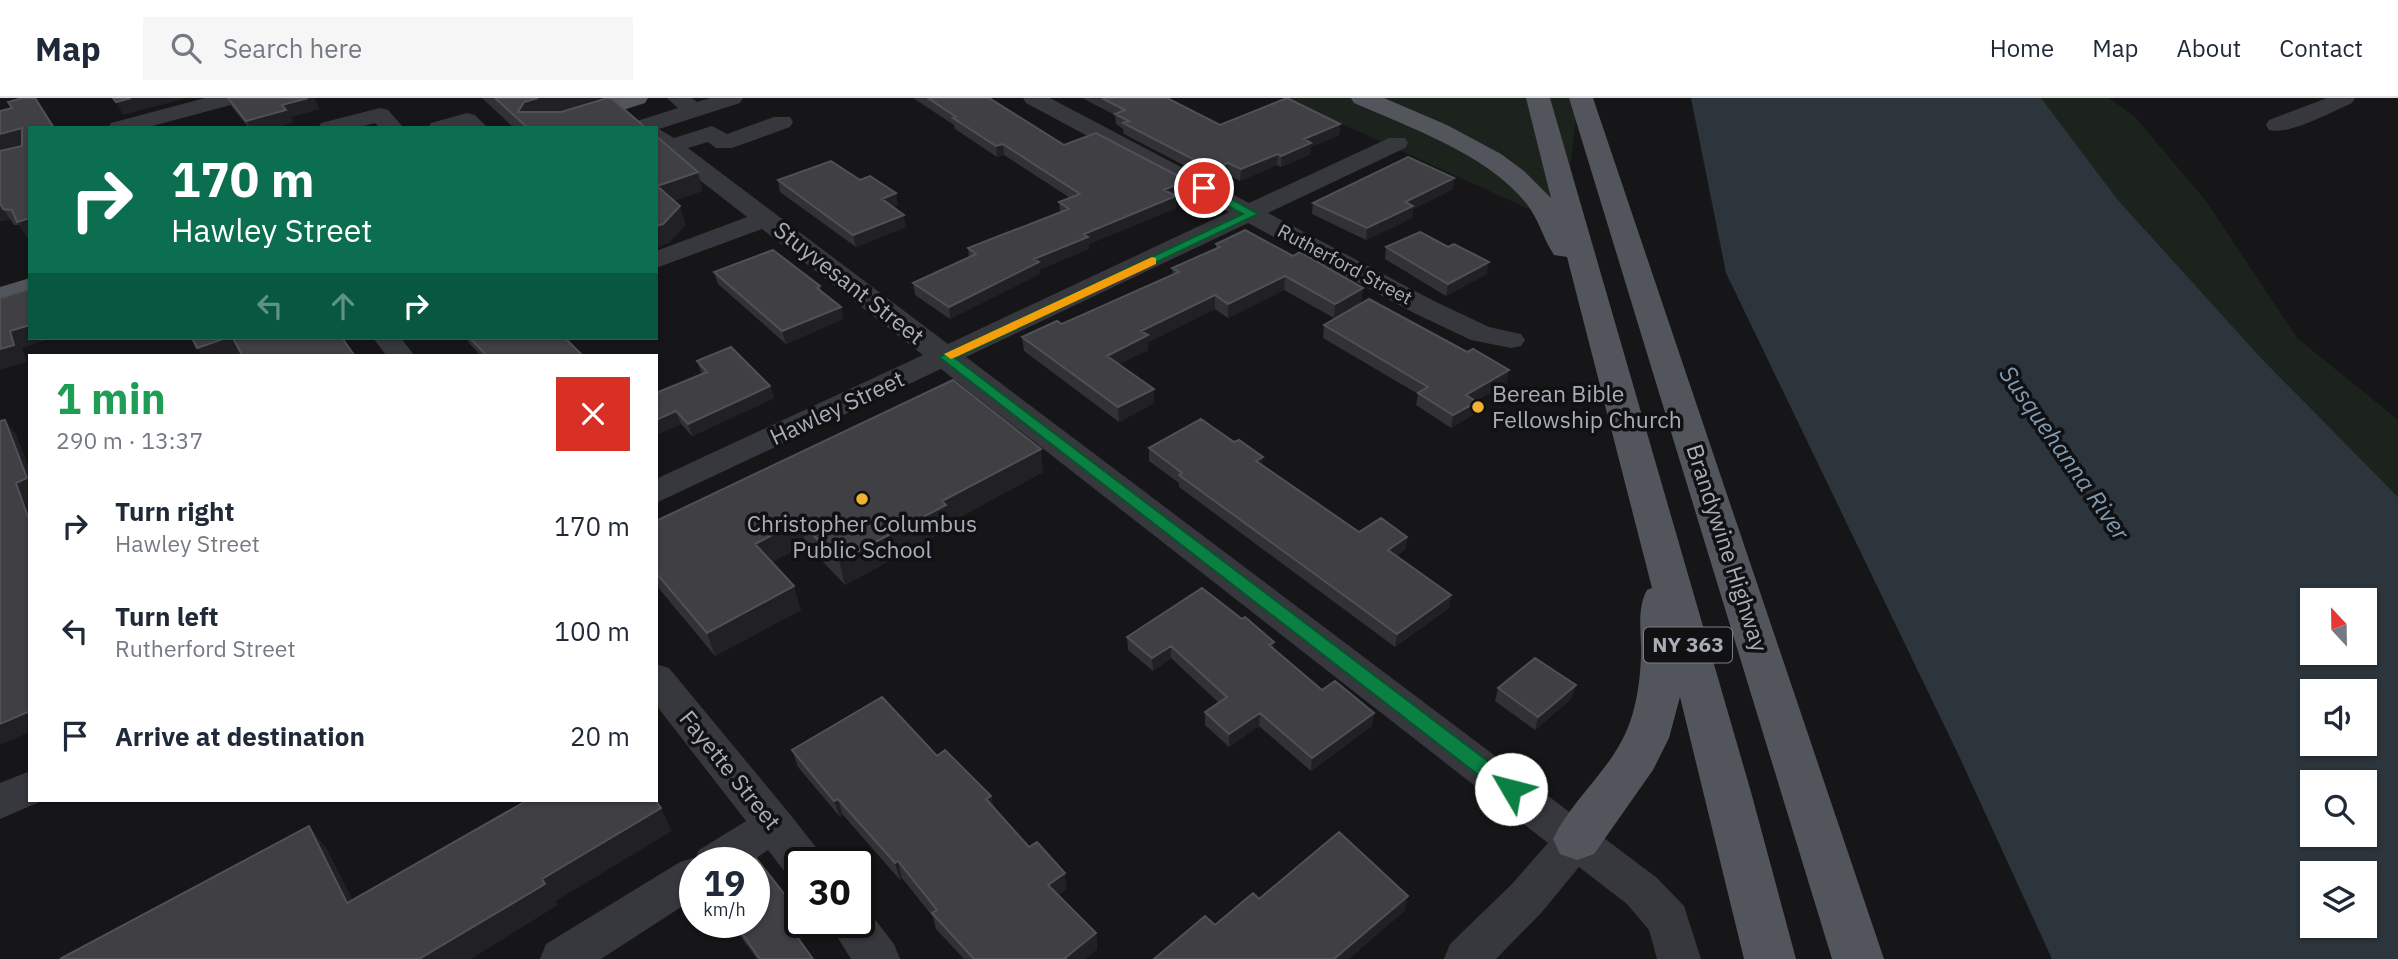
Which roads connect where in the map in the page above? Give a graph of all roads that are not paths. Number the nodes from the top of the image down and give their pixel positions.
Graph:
1 (364, 98) edge
2 (732, 98) edge
3 (1034, 98) edge
4 (1363, 98) edge
5 (1538, 98) edge
6 (1581, 98) edge
7 (1601, 98) edge
8 (2344, 98) edge
9 (627, 101) edge
10 (685, 102) edge
11 (216, 105) edge
12 (465, 117) edge
13 (387, 122) edge
14 (782, 122) dead end
15 (2277, 125) dead end
16 (127, 126) edge
17 (348, 126) edge
18 (444, 126) edge
19 (546, 126) edge
20 (648, 126) edge
21 (658, 131) edge
22 (658, 134) edge
23 (658, 136) edge
24 (1397, 143) dead end
25 (1617, 212) junction
26 (1252, 214) junction
27 (766, 219) junction
28 (658, 259) edge
29 (28, 288) edge
30 (0, 297) edge
31 (1603, 333) junction
32 (389, 340) edge
33 (1511, 340) dead end
34 (399, 354) edge
35 (945, 357) junction
36 (658, 491) edge
37 (1650, 508) junction
38 (658, 680) edge
39 (28, 789) edge
40 (0, 802) edge
41 (774, 825) junction
42 (1577, 839) junction
43 (739, 847) edge
44 (791, 847) edge
45 (679, 885) edge
46 (862, 938) edge
47 (562, 959) edge
48 (878, 959) edge
49 (1466, 959) edge
50 (1679, 959) edge
51 (1770, 959) edge
52 (1857, 959) edge

1 - 13 street
2 - 10 street
3 - 26 street, Rutherford Street
4 - 31 main road
5 - 31 main road, NY 363
6 - 25 main road, Brandywine Highway / NY 363
7 - 25 main road
8 - 15 street
9 - 19 main road
9 - 20 street, Stuyvesant Street
10 - 21 street
11 - 16 street
12 - 18 street
13 - 17 street
14 - 22 street
23 - 27 street, Stuyvesant Street
24 - 26 street, Hawley Street
25 - 52 main road, Brandywine Highway / NY 363
26 - 33 street, Rutherford Street
26 - 35 street, Hawley Street
27 - 28 street
27 - 35 street, Stuyvesant Street
29 - 30 main road
31 - 37 main road, NY 363
32 - 34 street
35 - 36 street, Hawley Street
35 - 42 street, Stuyvesant Street
37 - 42 main road
37 - 51 main road, NY 363
38 - 41 street, Fayette Street
39 - 40 street
41 - 43 street
41 - 44 street, Fayette Street
42 - 49 street
42 - 50 street, Stuyvesant Street
45 - 47 street
46 - 48 street

